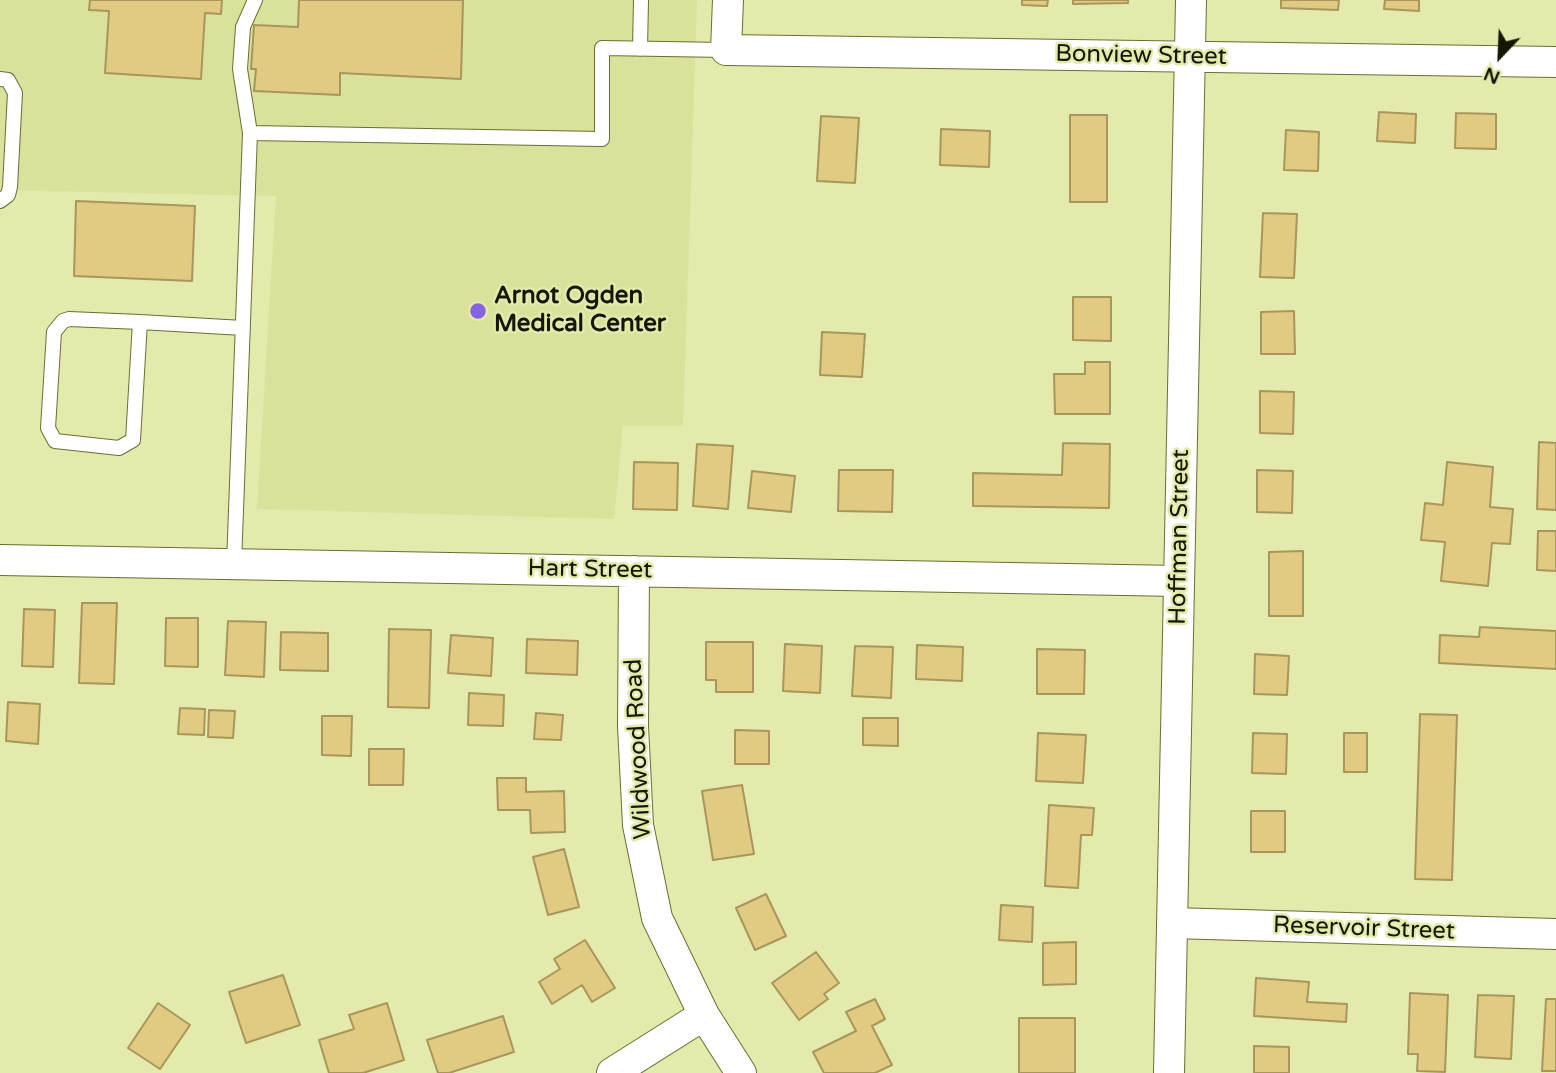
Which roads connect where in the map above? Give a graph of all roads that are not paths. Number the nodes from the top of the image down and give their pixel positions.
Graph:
1 (255, 0) edge
2 (642, 0) edge
3 (728, 0) edge
4 (1191, 0) edge
5 (640, 49) junction
6 (726, 50) junction
7 (1190, 57) junction
8 (1556, 62) edge
9 (0, 79) edge
10 (250, 133) junction
11 (0, 201) edge
12 (140, 322) junction
13 (243, 328) junction
14 (0, 560) edge
15 (233, 564) junction
16 (634, 571) junction
17 (1179, 581) junction
18 (1172, 923) junction
19 (1556, 934) edge
20 (704, 1015) junction
21 (612, 1073) edge
22 (741, 1073) edge
23 (1169, 1073) edge

1 - 10 lane
2 - 5 lane
3 - 6 street
4 - 7 street, Hoffman Street
5 - 6 lane
5 - 10 lane
6 - 7 street, Bonview Street
7 - 8 street, Bonview Street
7 - 17 street, Hoffman Street
9 - 11 lane
10 - 13 lane
12 - 12 lane
12 - 13 lane
13 - 15 lane
14 - 15 street, Hart Street
15 - 16 street, Hart Street
16 - 17 street, Hart Street
16 - 20 street, Wildwood Road
17 - 18 street, Hoffman Street
18 - 19 street, Reservoir Street
18 - 23 street, Hoffman Street
20 - 21 street
20 - 22 street, Wildwood Road

